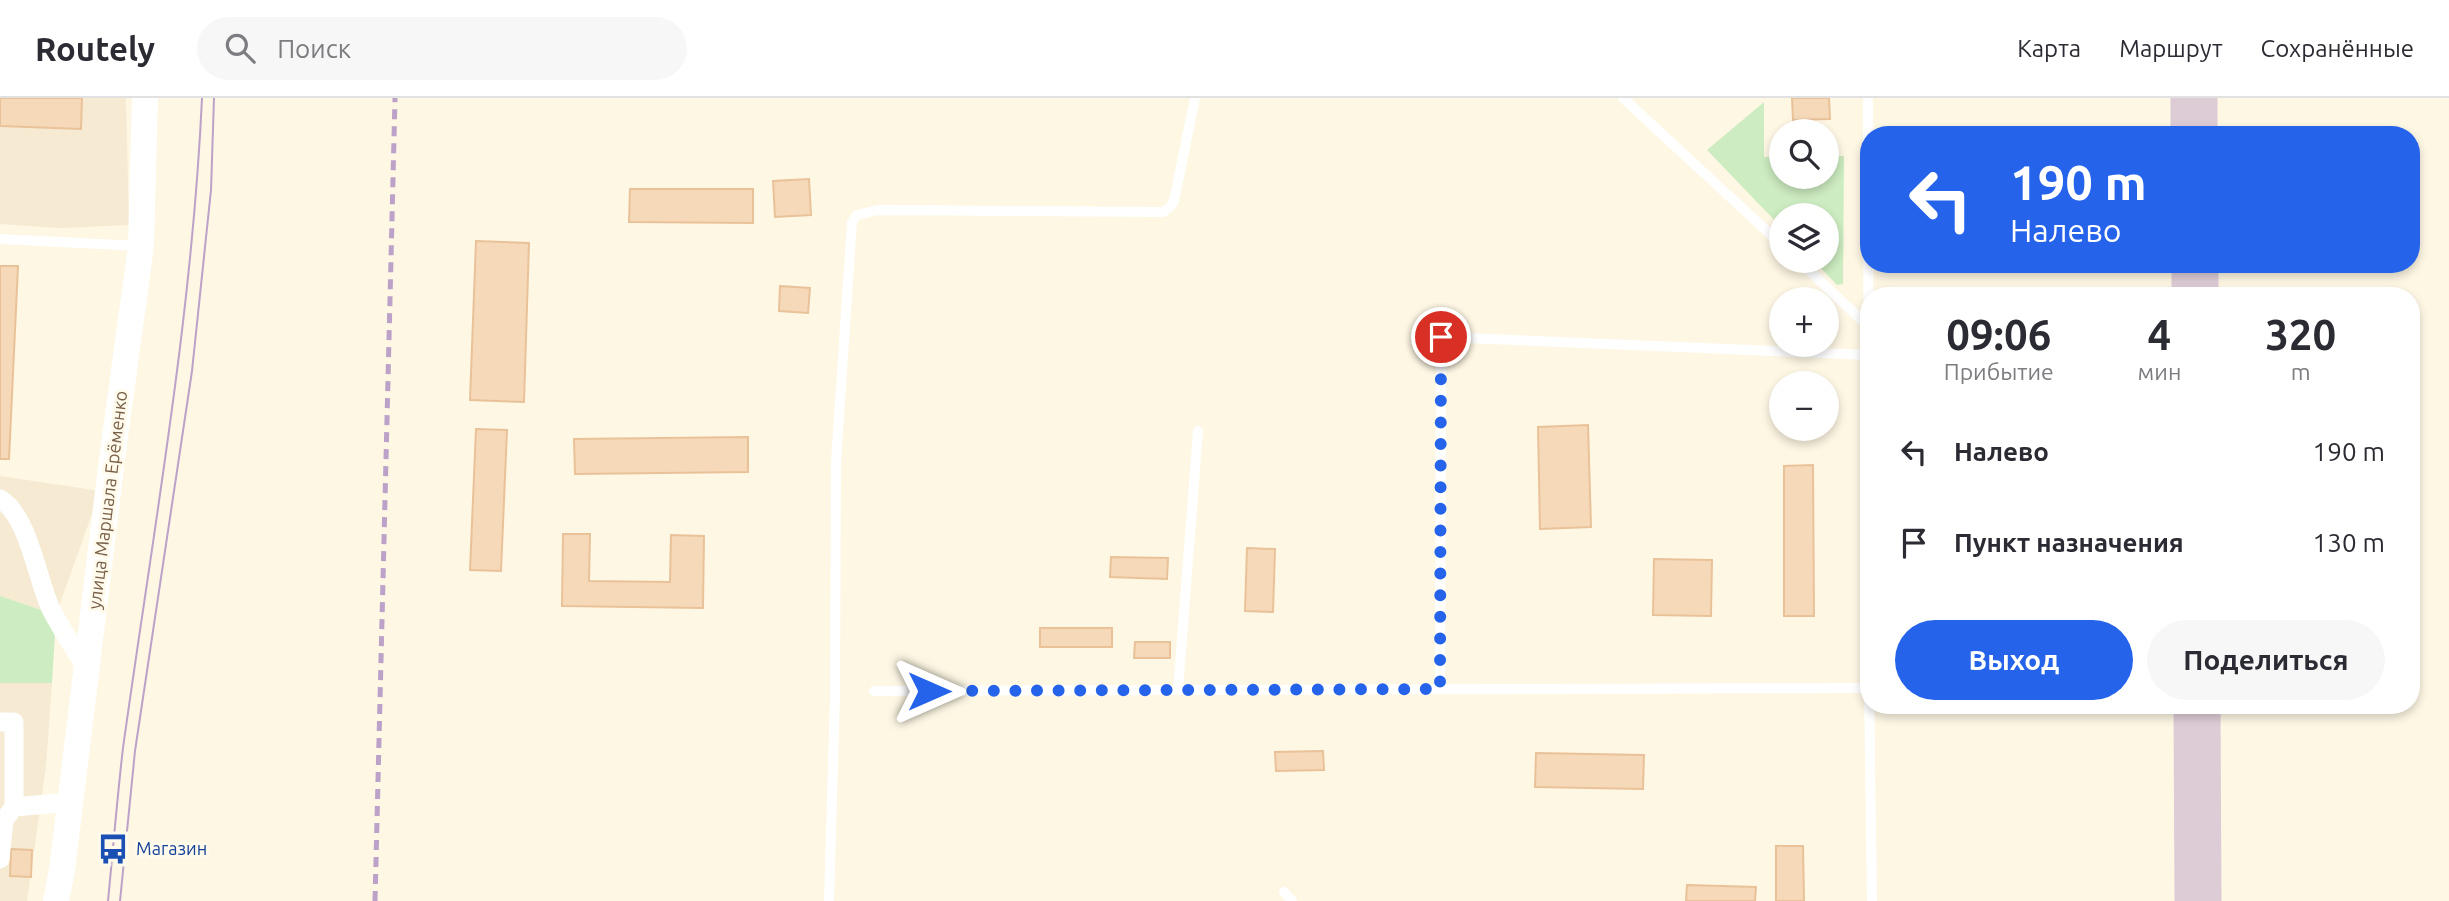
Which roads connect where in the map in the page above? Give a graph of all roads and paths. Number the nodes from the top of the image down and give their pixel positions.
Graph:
1 (145, 98) edge
2 (1195, 98) edge
3 (1623, 98) edge
4 (1868, 98) edge
5 (1868, 126) edge
6 (1769, 233) edge
7 (0, 239) edge
8 (141, 246) junction
9 (1811, 273) edge
10 (1860, 319) edge
11 (1860, 355) edge
12 (1198, 431) dead end
13 (0, 499) edge
14 (87, 669) junction
15 (1860, 688) edge
16 (1440, 689) junction
17 (1178, 690) junction
18 (874, 691) dead end
19 (1869, 714) edge
20 (0, 722) edge
21 (70, 802) junction
22 (14, 807) junction
23 (0, 859) edge
24 (1284, 892) dead end
25 (56, 901) edge
26 (829, 901) edge
27 (1292, 901) edge
28 (1872, 901) edge

1 - 8 main road, улица Маршала Ерёменко
2 - 26 lane
3 - 6 lane
4 - 5 lane
7 - 8 lane
8 - 14 main road, улица Маршала Ерёменко
9 - 10 lane
11 - 16 lane
12 - 17 lane
13 - 14 street
14 - 21 main road, улица Маршала Ерёменко
15 - 16 lane
16 - 17 lane
17 - 18 lane
19 - 28 lane
20 - 22 street
21 - 22 street
21 - 25 main road, улица Маршала Ерёменко
22 - 23 street
24 - 27 lane

